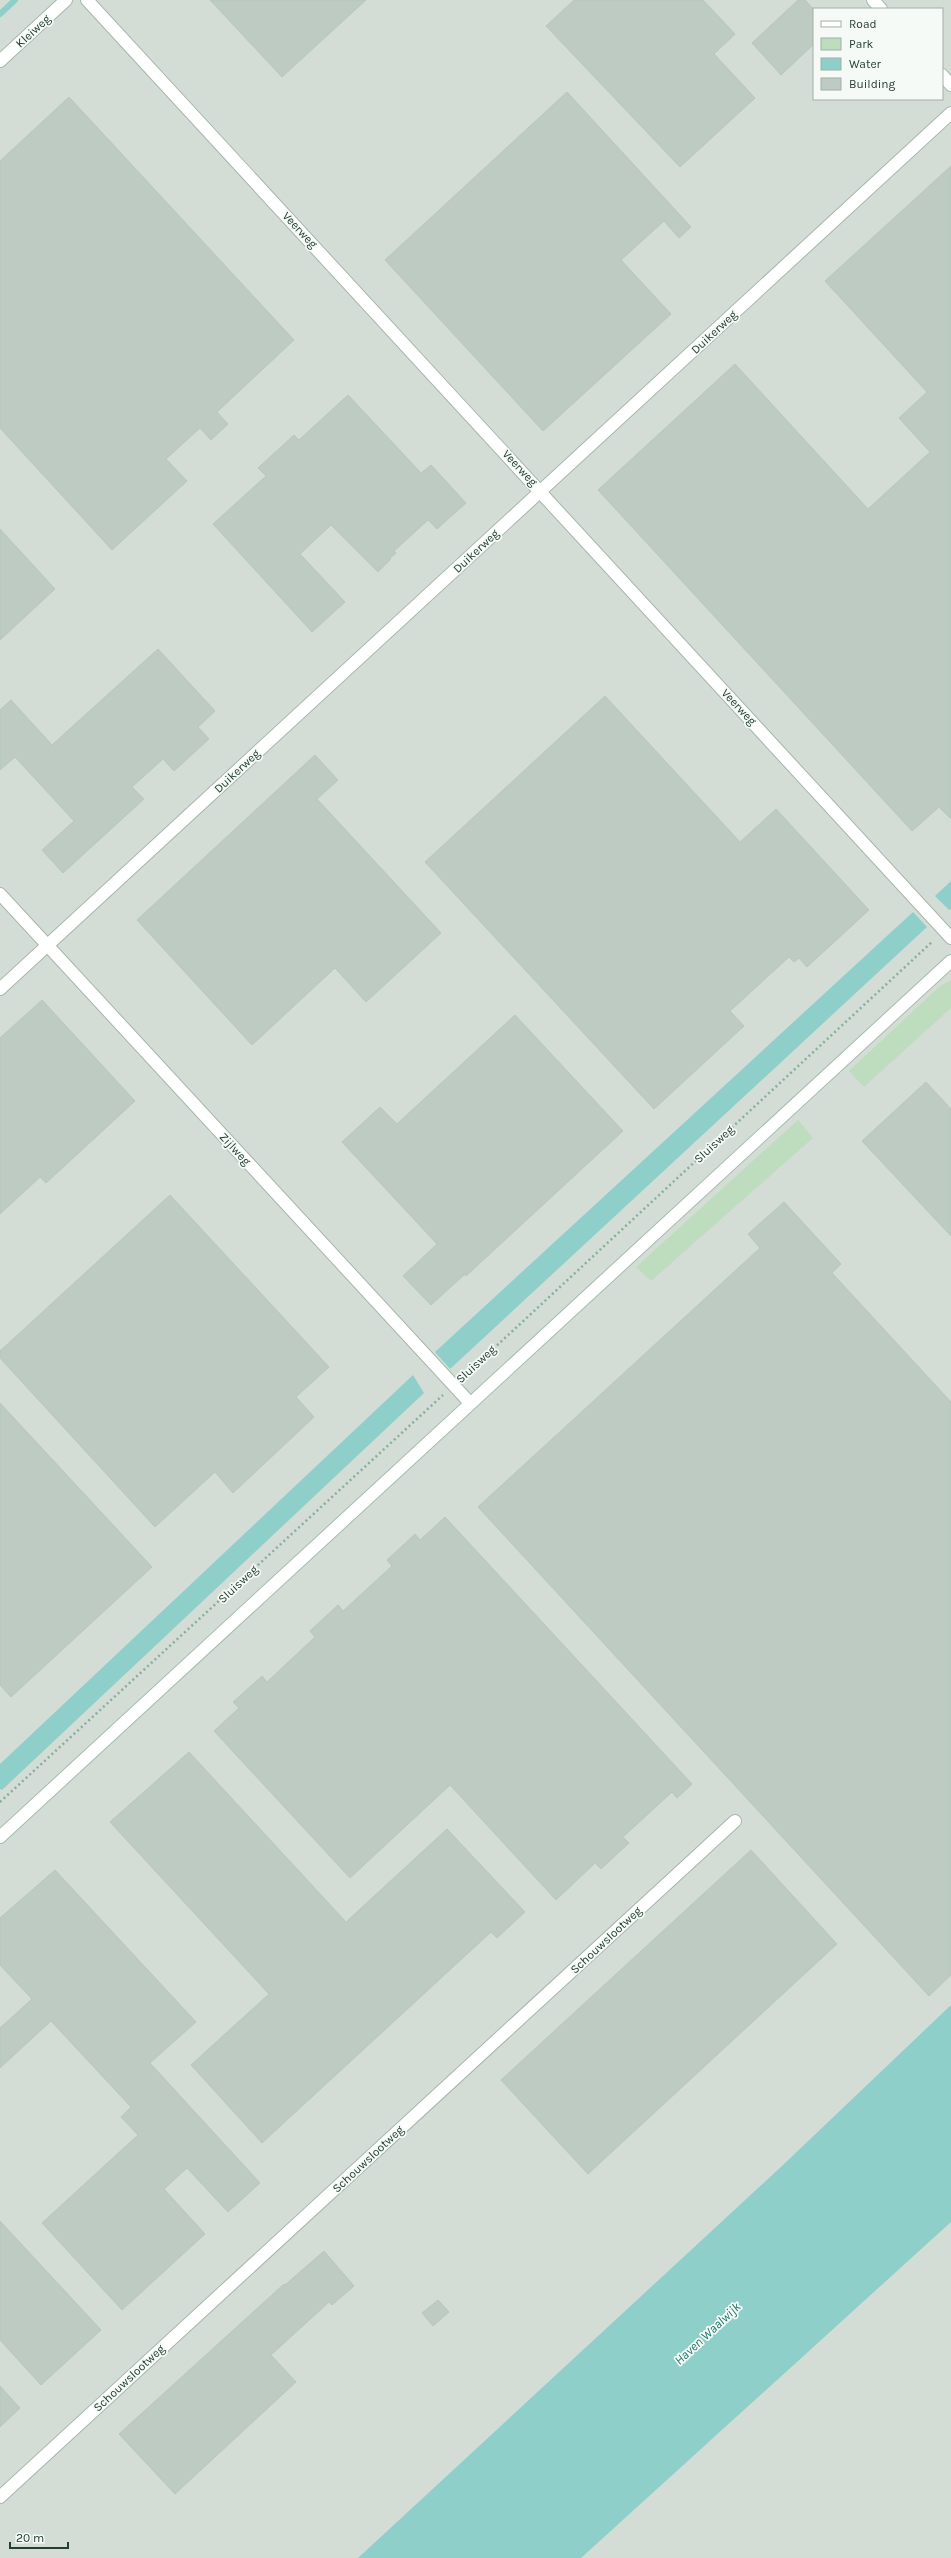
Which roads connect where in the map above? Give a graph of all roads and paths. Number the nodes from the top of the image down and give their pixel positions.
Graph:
1 (66, 0) edge
2 (87, 0) edge
3 (873, 0) edge
4 (881, 8) edge
5 (0, 61) edge
6 (943, 76) edge
7 (951, 85) edge
8 (951, 113) edge
9 (541, 491) junction
10 (0, 894) edge
11 (948, 934) edge
12 (48, 945) junction
13 (951, 961) edge
14 (0, 989) edge
15 (454, 1385) junction
16 (470, 1403) junction
17 (0, 1802) edge
18 (735, 1821) dead end
19 (0, 1837) edge
20 (0, 2497) edge

1 - 5 street, Kleiweg
2 - 9 street, Veerweg
3 - 4 street
6 - 7 street
8 - 9 street, Duikerweg
9 - 11 street, Veerweg
9 - 12 street, Duikerweg
10 - 12 street, Zijlweg
11 - 15 path, Sluisweg
12 - 14 street, Duikerweg
12 - 15 street, Zijlweg
13 - 16 street, Sluisweg
15 - 16 street, Zijlweg
15 - 17 path, Sluisweg
16 - 19 street, Sluisweg
18 - 20 street, Schouwslootweg

